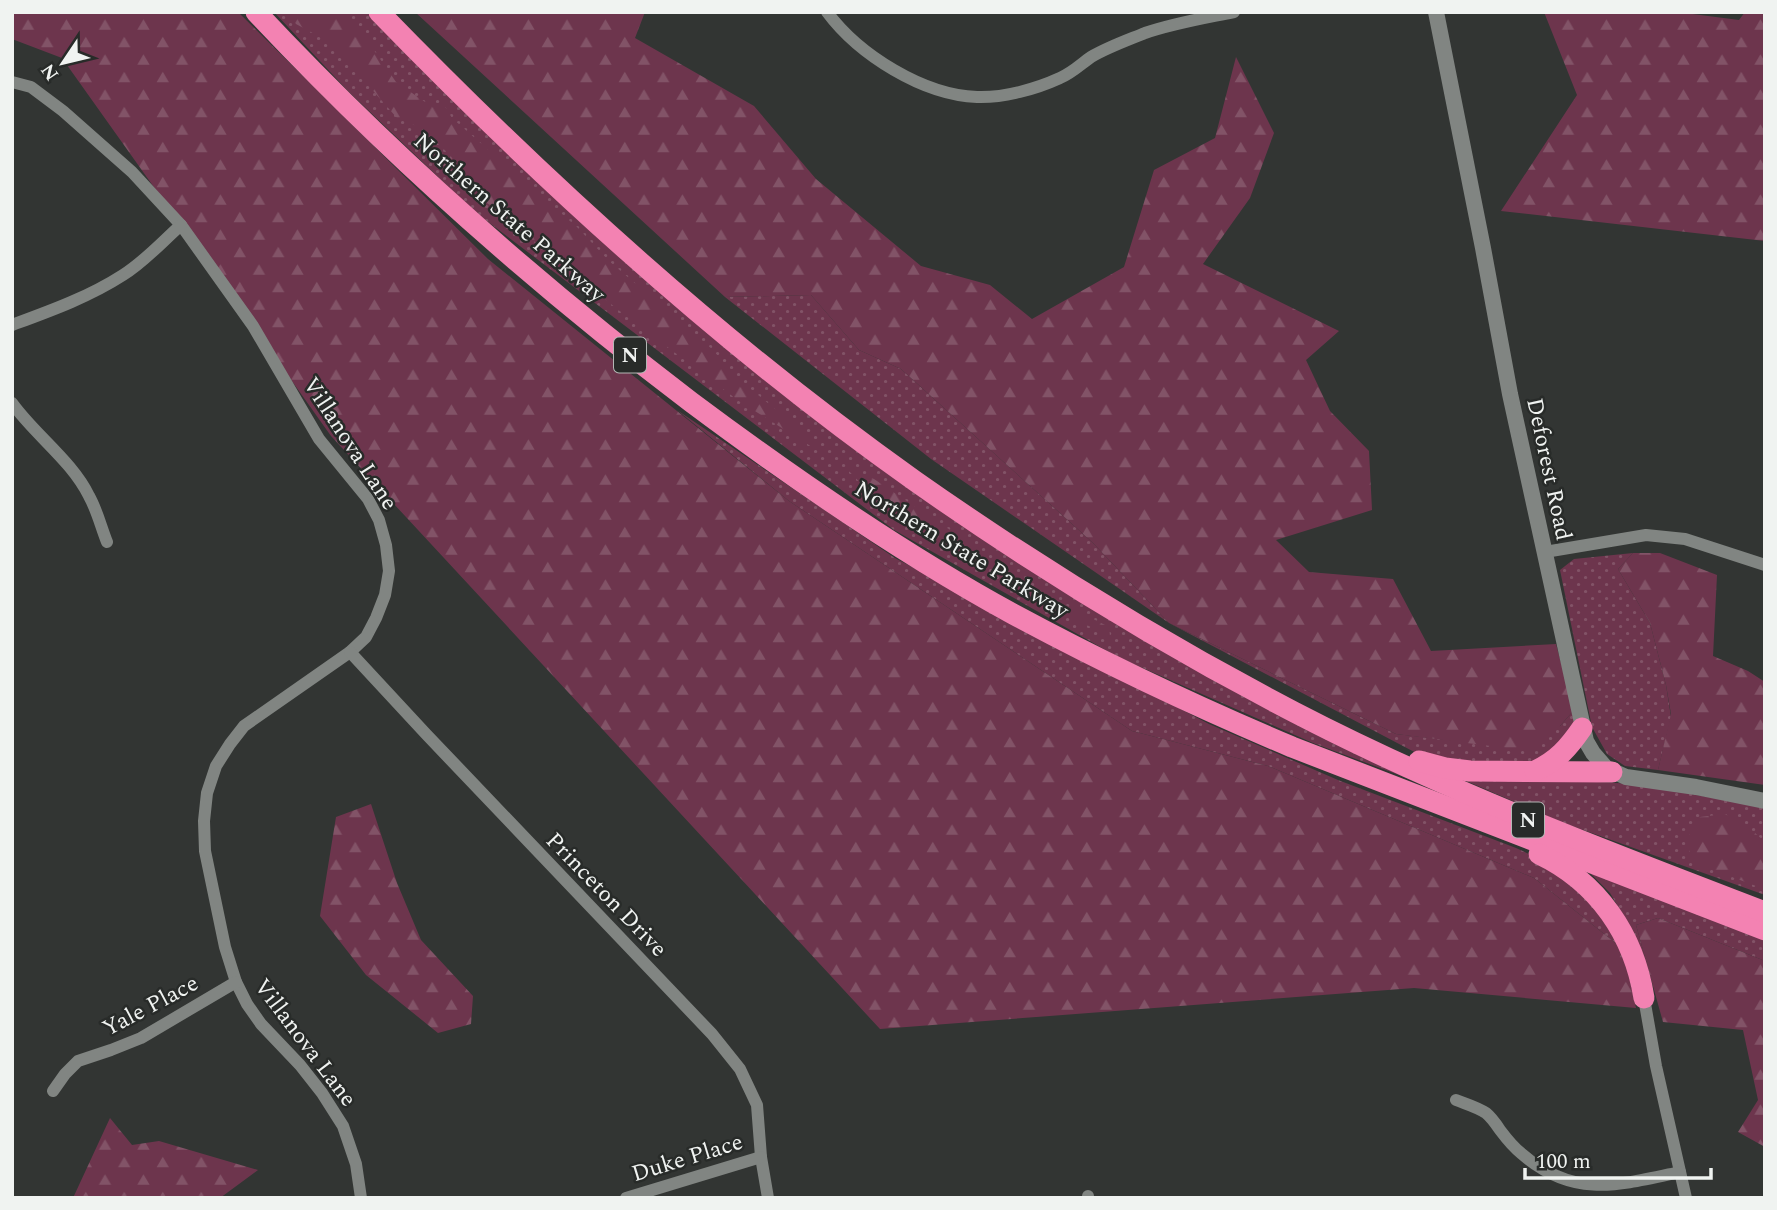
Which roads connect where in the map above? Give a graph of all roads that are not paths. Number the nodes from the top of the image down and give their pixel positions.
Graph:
1 (256, 12) edge
2 (379, 12) edge
3 (827, 12) edge
4 (1234, 12) edge
5 (1436, 12) edge
6 (12, 82) edge
7 (181, 225) junction
8 (12, 325) edge
9 (12, 403) edge
10 (107, 542) dead end
11 (1545, 552) junction
12 (1765, 565) edge
13 (350, 652) junction
14 (1297, 713) junction
15 (1582, 728) junction
16 (1532, 772) junction
17 (1612, 772) junction
18 (1765, 801) edge
19 (1466, 814) junction
20 (1765, 912) edge
21 (1765, 930) edge
22 (236, 982) junction
23 (1644, 999) joint
24 (53, 1091) dead end
25 (1456, 1100) dead end
26 (761, 1157) junction
27 (1680, 1172) junction
28 (361, 1198) edge
29 (626, 1198) edge
30 (768, 1198) edge
31 (1686, 1198) edge

1 - 19 highway, Northern State Parkway / N
2 - 14 highway, Northern State Parkway / N
3 - 4 street
5 - 11 street, Deforest Road
6 - 7 street, Villanova Lane
7 - 8 street
7 - 13 street, Villanova Lane
9 - 10 street
11 - 12 street
11 - 15 street, Deforest Road
13 - 22 street, Villanova Lane
13 - 26 street, Princeton Drive
14 - 16 highway
14 - 20 highway, Northern State Parkway / N
15 - 16 highway
15 - 17 street, Deforest Road
16 - 17 highway
17 - 18 street
19 - 21 highway, Northern State Parkway / N
19 - 23 highway
22 - 24 street, Yale Place
22 - 28 street, Villanova Lane
23 - 27 street
25 - 27 street
26 - 29 street, Duke Place
26 - 30 street, Princeton Drive
27 - 31 street

